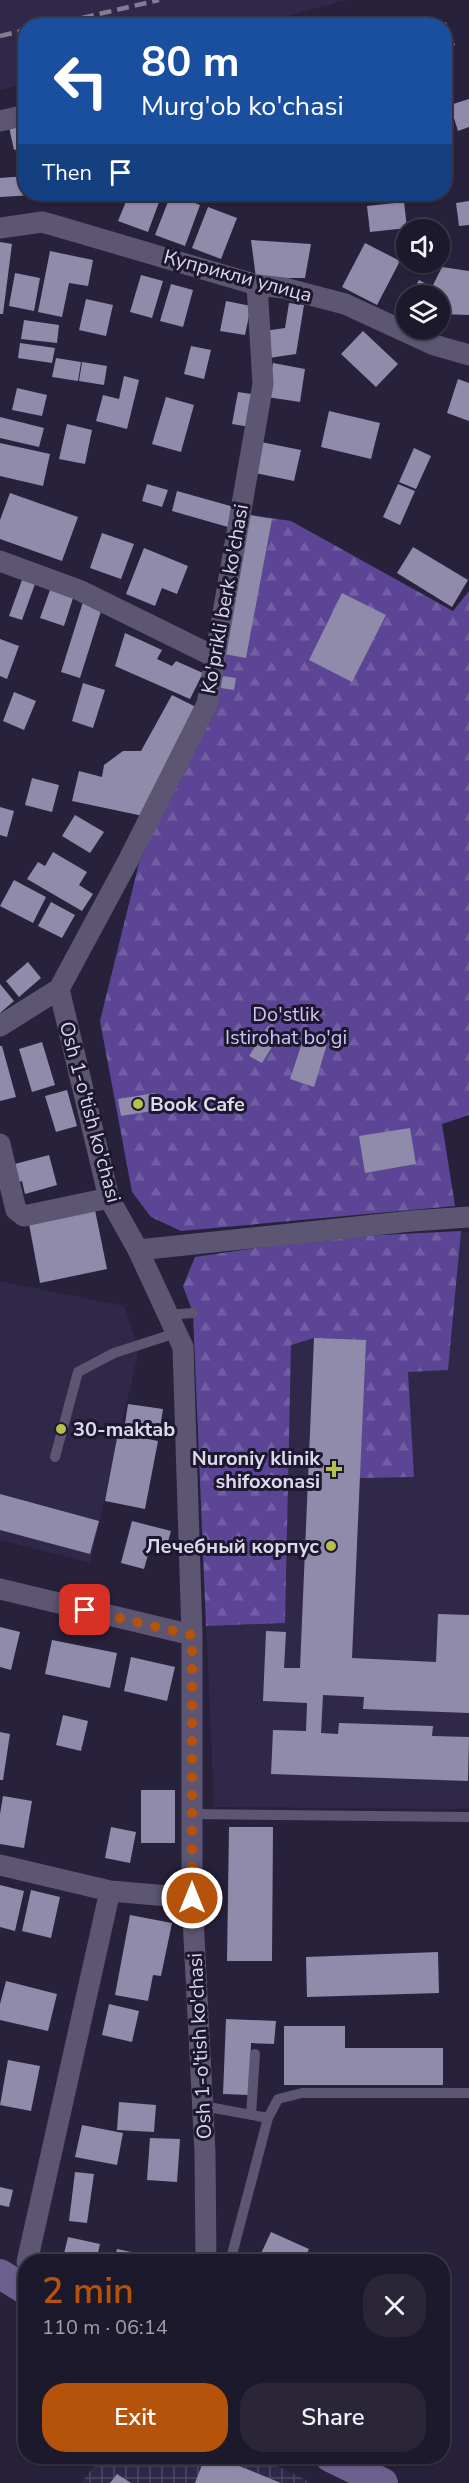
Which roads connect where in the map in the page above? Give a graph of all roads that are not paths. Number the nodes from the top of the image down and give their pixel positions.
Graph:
1 (18, 117) edge
2 (0, 121) edge
3 (0, 228) edge
4 (257, 285) junction
5 (469, 355) edge
6 (0, 561) edge
7 (215, 657) junction
8 (58, 989) junction
9 (0, 1026) edge
10 (0, 1144) edge
11 (109, 1198) junction
12 (469, 1217) edge
13 (138, 1250) junction
14 (193, 1313) dead end
15 (171, 1324) junction
16 (55, 1456) dead end
17 (0, 1589) edge
18 (192, 1635) junction
19 (191, 1814) junction
20 (469, 1816) edge
21 (0, 1865) edge
22 (110, 1892) junction
23 (192, 1898) junction
24 (255, 2054) dead end
25 (469, 2092) edge
26 (203, 2106) junction
27 (251, 2115) junction
28 (268, 2118) junction
29 (25, 2254) edge
30 (206, 2254) edge
31 (232, 2254) edge
32 (344, 2464) edge
33 (383, 2483) edge

1 - 2 street
3 - 4 street, Куприкли улица
4 - 5 street, Куприкли улица
4 - 7 street, Ko'prikli berk ko'chasi
6 - 7 street
7 - 8 street, Ko'prikli berk ko'chasi
8 - 9 street, Ko'prikli berk ko'chasi
8 - 11 street, Osh 1-o'tish ko'chasi
10 - 11 street
11 - 13 street, Osh 1-o'tish ko'chasi
12 - 13 street
13 - 15 street, Osh 1-o'tish ko'chasi
14 - 15 lane
15 - 16 lane
15 - 18 street, Osh 1-o'tish ko'chasi
17 - 18 street
18 - 19 street, Osh 1-o'tish ko'chasi
19 - 20 lane
19 - 23 street, Osh 1-o'tish ko'chasi
21 - 22 street
22 - 23 street
22 - 29 street
23 - 26 street, Osh 1-o'tish ko'chasi
24 - 27 lane
25 - 28 lane
26 - 27 lane
26 - 30 street, Osh 1-o'tish ko'chasi
27 - 28 lane
28 - 31 lane
32 - 33 street

